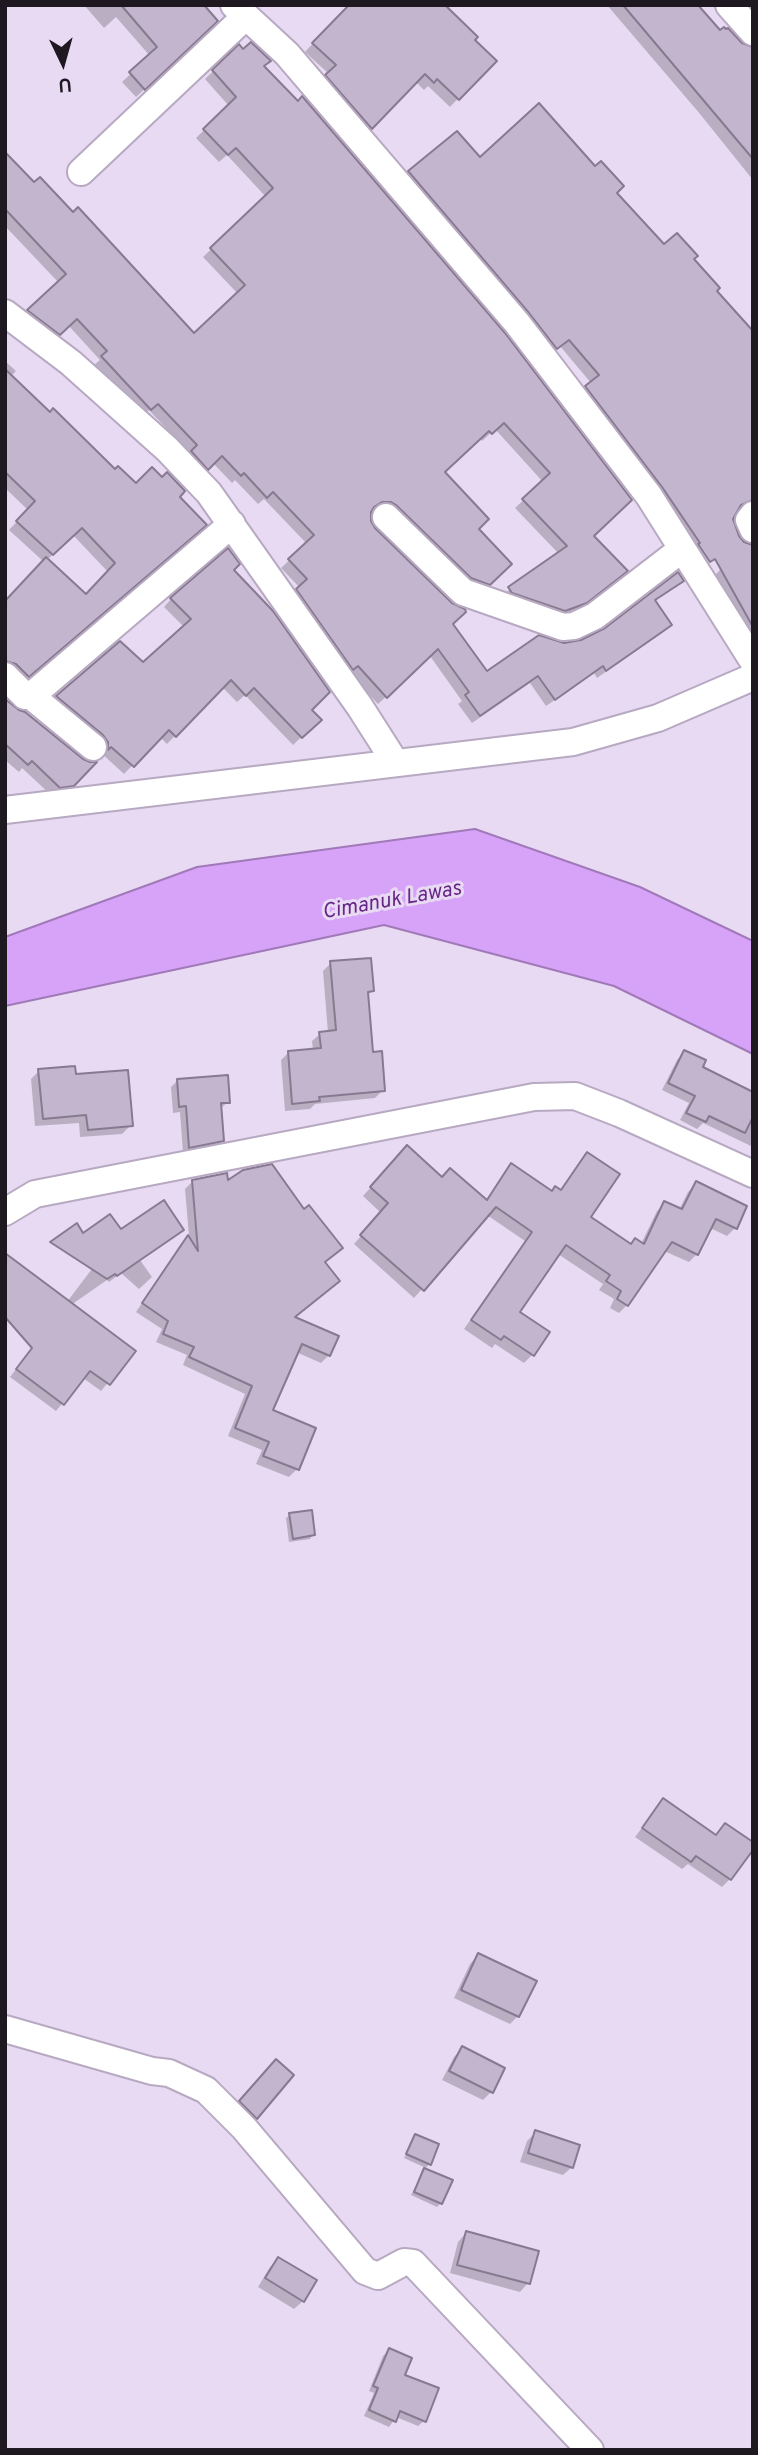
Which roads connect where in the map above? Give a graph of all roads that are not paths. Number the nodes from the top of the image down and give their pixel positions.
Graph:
1 (729, 5) edge
2 (240, 11) edge
3 (753, 32) edge
4 (81, 172) dead end
5 (5, 313) edge
6 (753, 515) edge
7 (386, 517) dead end
8 (232, 524) junction
9 (753, 529) edge
10 (682, 549) junction
11 (753, 661) edge
12 (5, 676) edge
13 (753, 677) edge
14 (30, 695) junction
15 (93, 747) dead end
16 (395, 762) junction
17 (5, 810) edge
18 (753, 1174) edge
19 (5, 1212) edge
20 (5, 2029) edge
21 (590, 2450) edge

1 - 3 street
2 - 4 street
2 - 10 street
5 - 8 street
6 - 9 street
7 - 10 street
8 - 14 street
8 - 16 street
10 - 11 street
12 - 14 street
13 - 16 street
14 - 15 street
16 - 17 street
18 - 19 street
20 - 21 street

